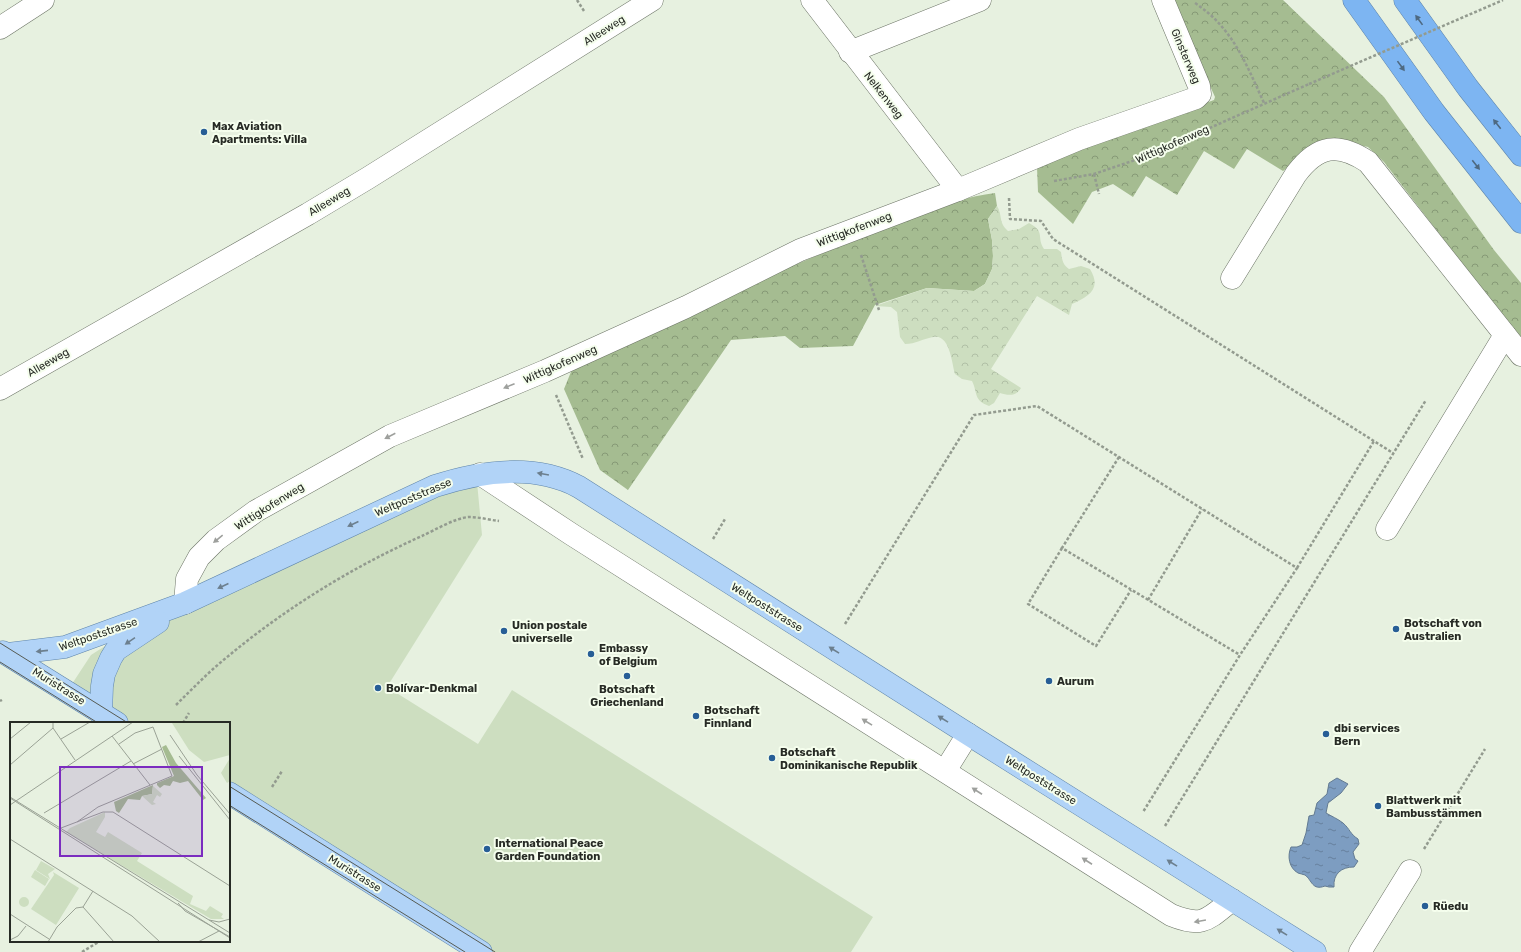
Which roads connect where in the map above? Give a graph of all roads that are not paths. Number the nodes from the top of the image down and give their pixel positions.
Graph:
1 (43, 0) edge
2 (652, 0) edge
3 (812, 0) edge
4 (980, 0) edge
5 (1163, 0) edge
6 (1354, 0) edge
7 (1405, 0) edge
8 (0, 28) edge
9 (850, 52) junction
10 (1182, 103) joint
11 (1521, 155) edge
12 (958, 190) junction
13 (1521, 222) edge
14 (1232, 278) dead end
15 (1505, 335) junction
16 (1521, 355) edge
17 (0, 390) edge
18 (480, 474) junction
19 (1386, 529) dead end
20 (185, 603) junction
21 (4, 652) edge
22 (109, 718) edge
23 (968, 734) junction
24 (945, 771) junction
25 (230, 794) edge
26 (1415, 863) road end
27 (1232, 900) junction
28 (481, 952) edge
29 (1316, 952) edge
30 (1360, 952) edge

1 - 8 street
2 - 17 street, Alleeweg
3 - 9 street, Nelkenweg
4 - 9 street
5 - 10 street, Ginsterweg
6 -> 13 highway
11 -> 7 highway
9 - 12 street, Nelkenweg
10 - 12 street, Wittigkofenweg
12 -> 20 street, Wittigkofenweg
14 - 15 street
15 - 16 street
15 - 19 street
18 -> 20 main road, Weltpoststrasse
23 -> 18 main road, Weltpoststrasse
24 -> 18 street
20 -> 21 main road, Weltpoststrasse
20 -> 22 main road, Weltpoststrasse
21 - 22 main road, Muristrasse
23 - 24 street
27 -> 23 main road, Weltpoststrasse
27 -> 24 street
25 - 28 main road, Muristrasse
26 - 30 street
29 -> 27 main road, Weltpoststrasse

